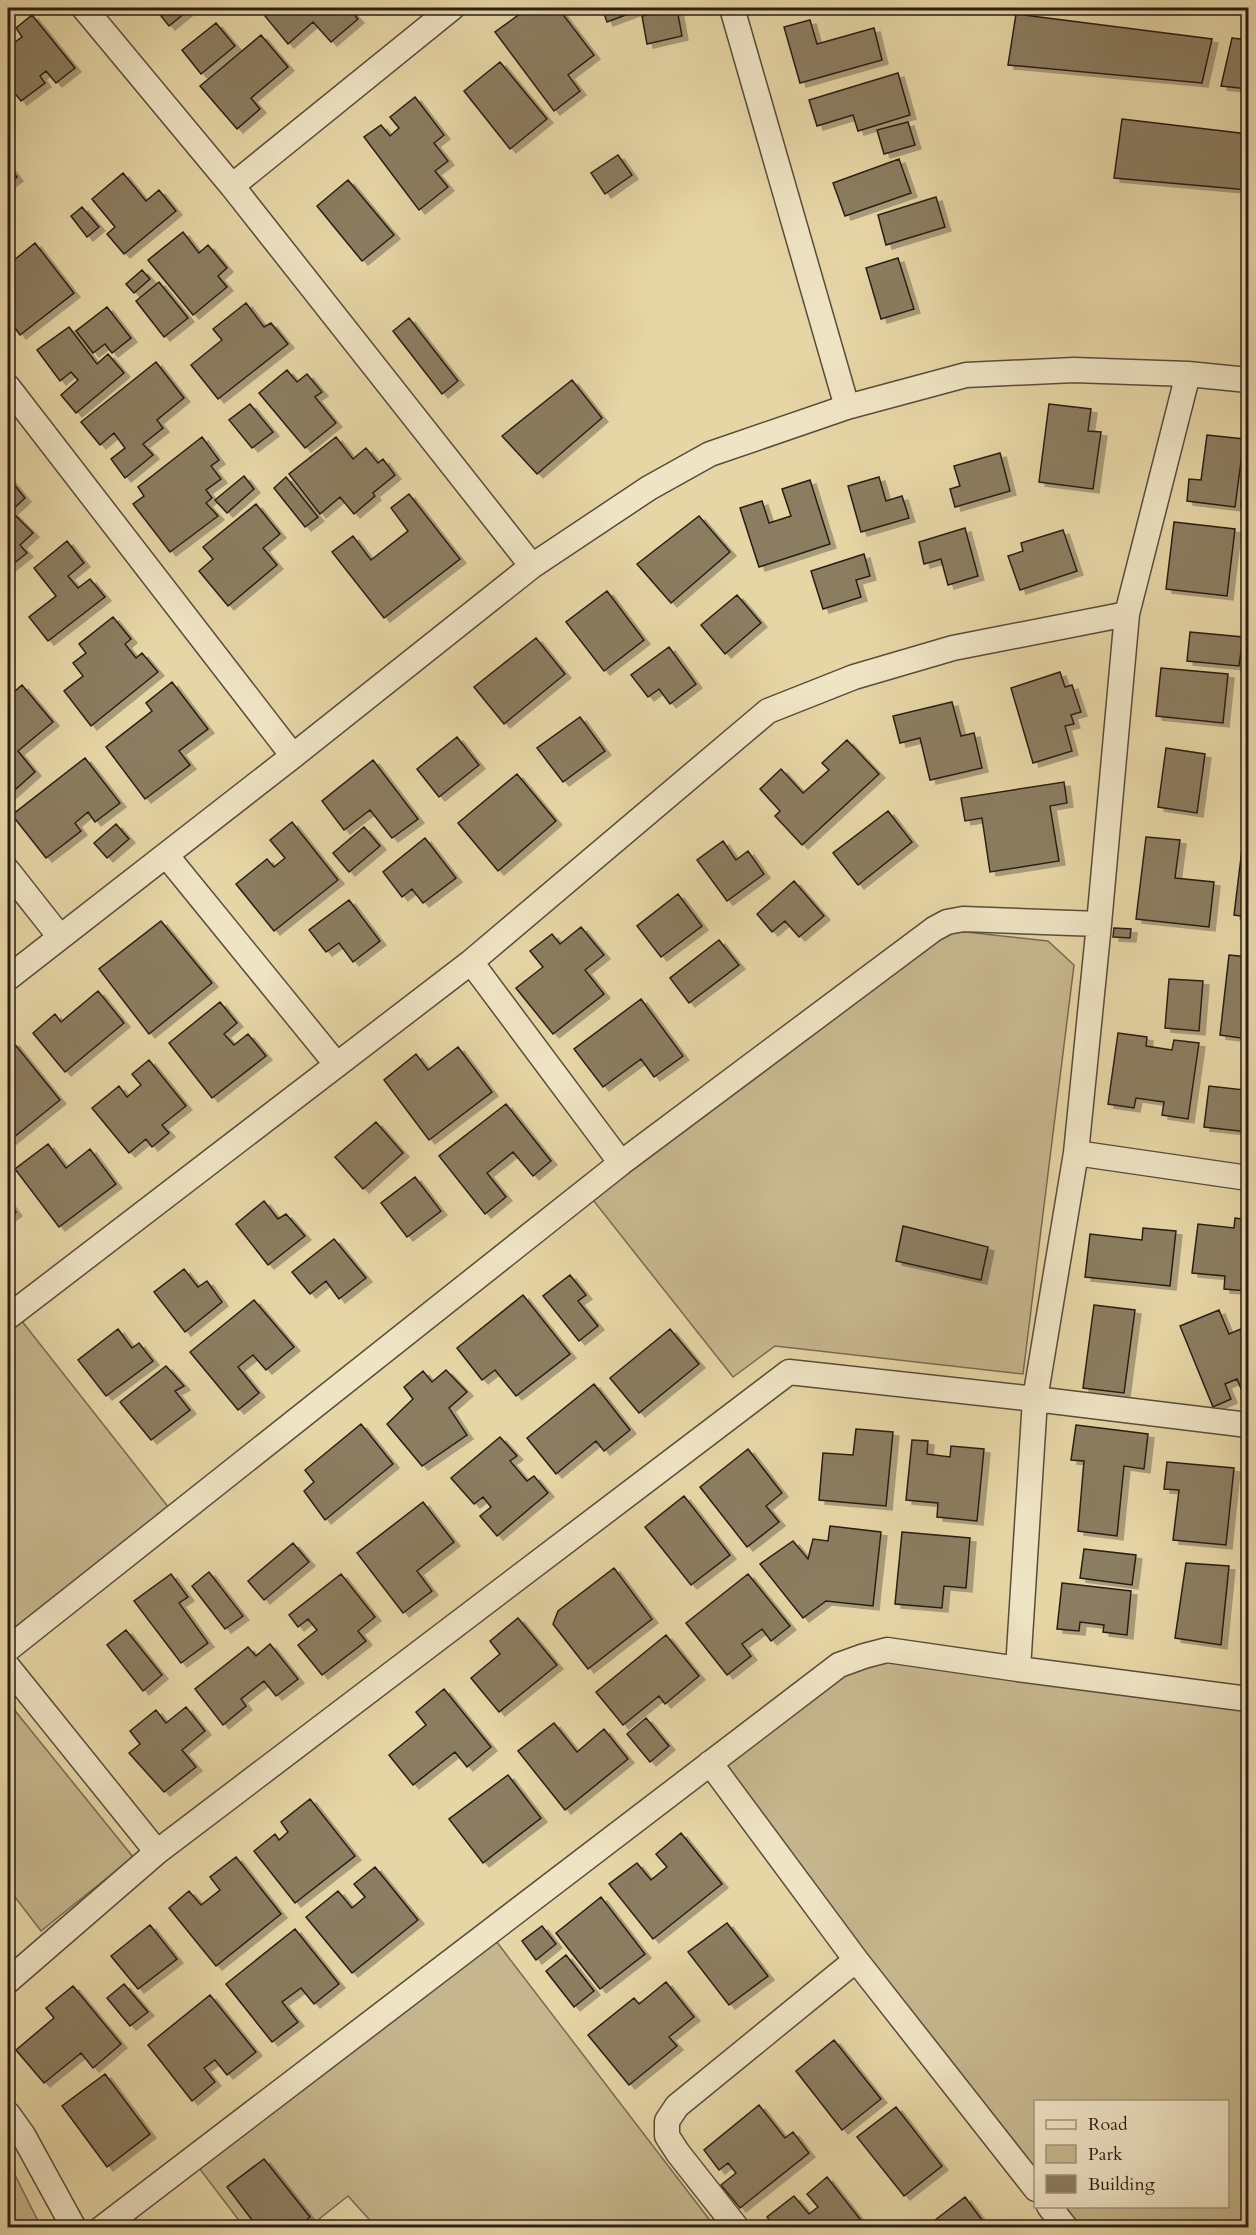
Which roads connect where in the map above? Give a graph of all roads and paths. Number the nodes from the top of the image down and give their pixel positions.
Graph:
1 (84, 8) edge
2 (452, 8) edge
3 (732, 8) edge
4 (232, 186) junction
5 (1188, 374) junction
6 (1248, 381) edge
7 (8, 387) edge
8 (847, 407) junction
9 (532, 566) junction
10 (1126, 614) junction
11 (293, 756) junction
12 (166, 855) junction
13 (8, 871) edge
14 (1099, 924) junction
15 (60, 937) junction
16 (471, 962) junction
17 (8, 978) edge
18 (337, 1065) junction
19 (1076, 1153) junction
20 (621, 1163) junction
21 (1248, 1178) edge
22 (8, 1317) edge
23 (1035, 1399) junction
24 (1248, 1425) edge
25 (8, 1650) edge
26 (8, 1667) edge
27 (1018, 1669) junction
28 (1248, 1699) edge
29 (710, 1763) junction
30 (157, 1852) junction
31 (856, 1960) junction
32 (8, 1981) edge
33 (8, 2114) edge
34 (1034, 2188) edge
35 (1051, 2208) edge
36 (74, 2228) edge
37 (102, 2228) edge
38 (737, 2228) edge
39 (1066, 2228) edge

1 - 4 street
2 - 4 street
3 - 8 street
4 - 9 street
5 - 6 street
5 - 8 street
5 - 10 street
7 - 11 street
8 - 9 street
9 - 11 street
10 - 14 street
10 - 16 street
11 - 12 street
12 - 15 street
12 - 18 street
13 - 15 street
14 - 19 street
14 - 20 street
15 - 17 street
16 - 18 street
16 - 20 street
18 - 22 street
19 - 21 street
19 - 23 street
20 - 25 street
23 - 24 street
23 - 27 street
23 - 30 street
26 - 30 street
27 - 28 street
27 - 29 street
29 - 31 street
29 - 37 street
30 - 32 street
31 - 34 street
31 - 38 street
33 - 36 street
35 - 39 street

